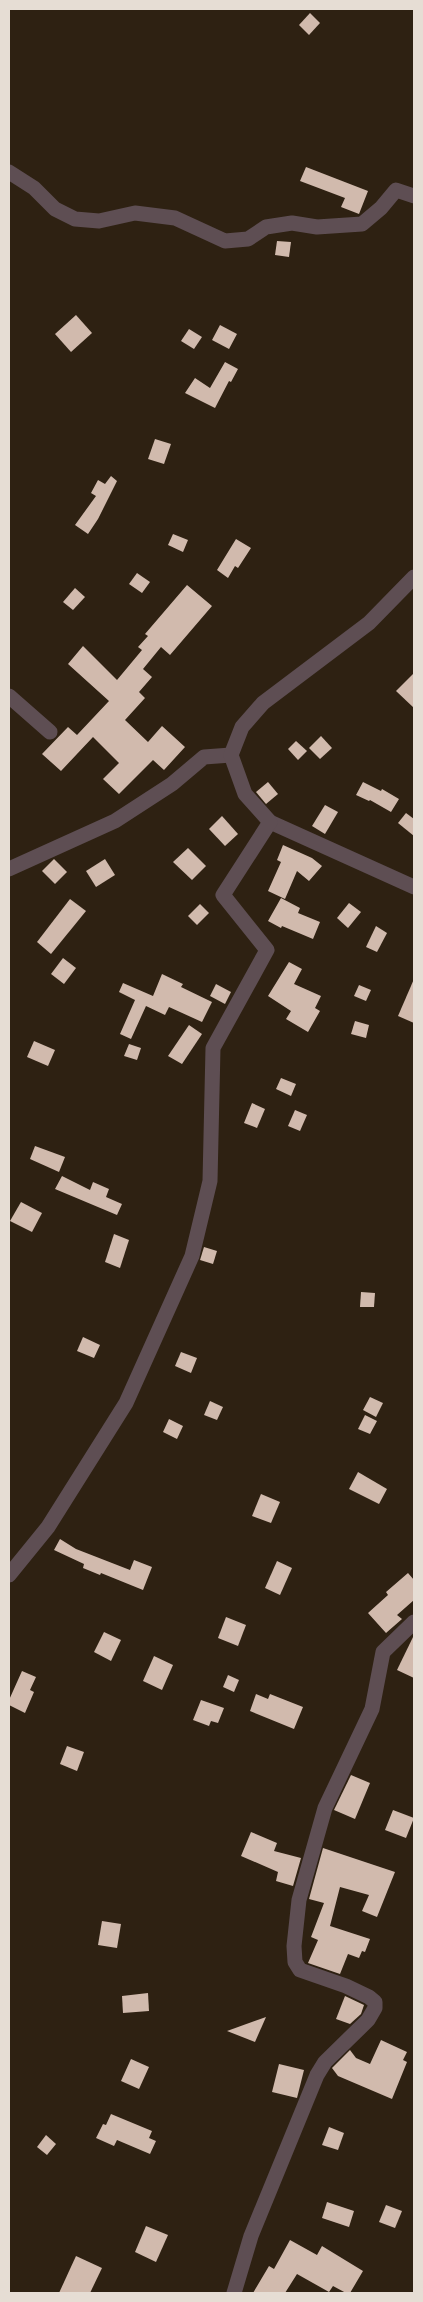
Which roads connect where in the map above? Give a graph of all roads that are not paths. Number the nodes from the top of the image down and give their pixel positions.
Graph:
1 (9, 172) edge
2 (414, 196) edge
3 (414, 577) edge
4 (9, 696) edge
5 (50, 732) dead end
6 (231, 755) junction
7 (270, 822) junction
8 (9, 869) edge
9 (414, 887) edge
10 (9, 1574) edge
11 (414, 1622) edge
12 (234, 2293) edge

1 - 2 street
3 - 6 street
4 - 5 street
6 - 7 street
6 - 8 street
7 - 9 street
7 - 10 street
11 - 12 street

